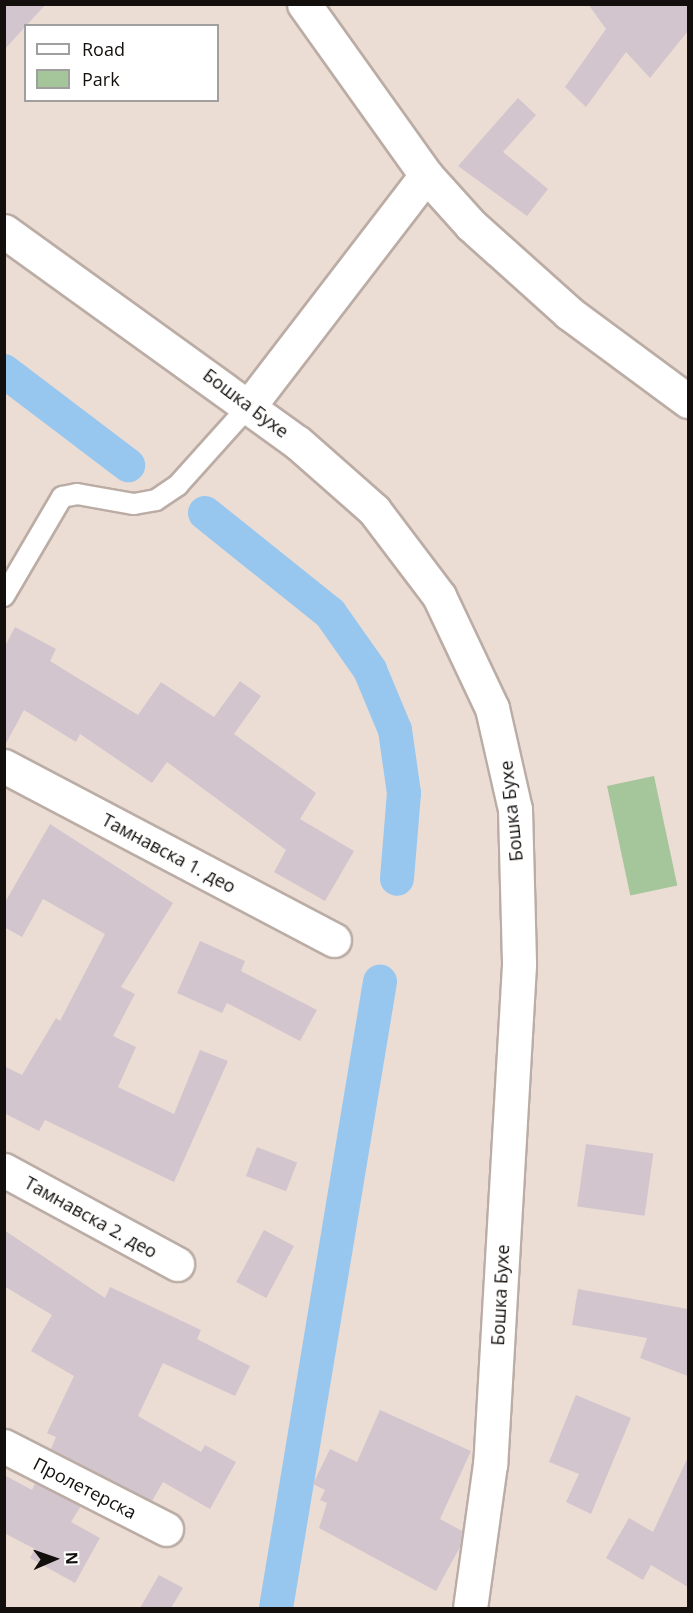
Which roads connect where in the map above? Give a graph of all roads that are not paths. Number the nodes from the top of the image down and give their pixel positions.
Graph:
1 (304, 4) edge
2 (426, 176) junction
3 (4, 231) edge
4 (688, 401) edge
5 (249, 406) junction
6 (4, 596) edge
7 (4, 766) edge
8 (334, 940) dead end
9 (4, 1170) edge
10 (177, 1264) dead end
11 (4, 1446) edge
12 (166, 1529) dead end
13 (470, 1608) edge

1 - 2 street
2 - 4 street
2 - 5 street
3 - 5 street, Бошка Бухе
5 - 6 lane
5 - 13 street, Бошка Бухе
7 - 8 street, Тамнавска 1. део
9 - 10 street, Тамнавска 2. део
11 - 12 street, Пролетерска

